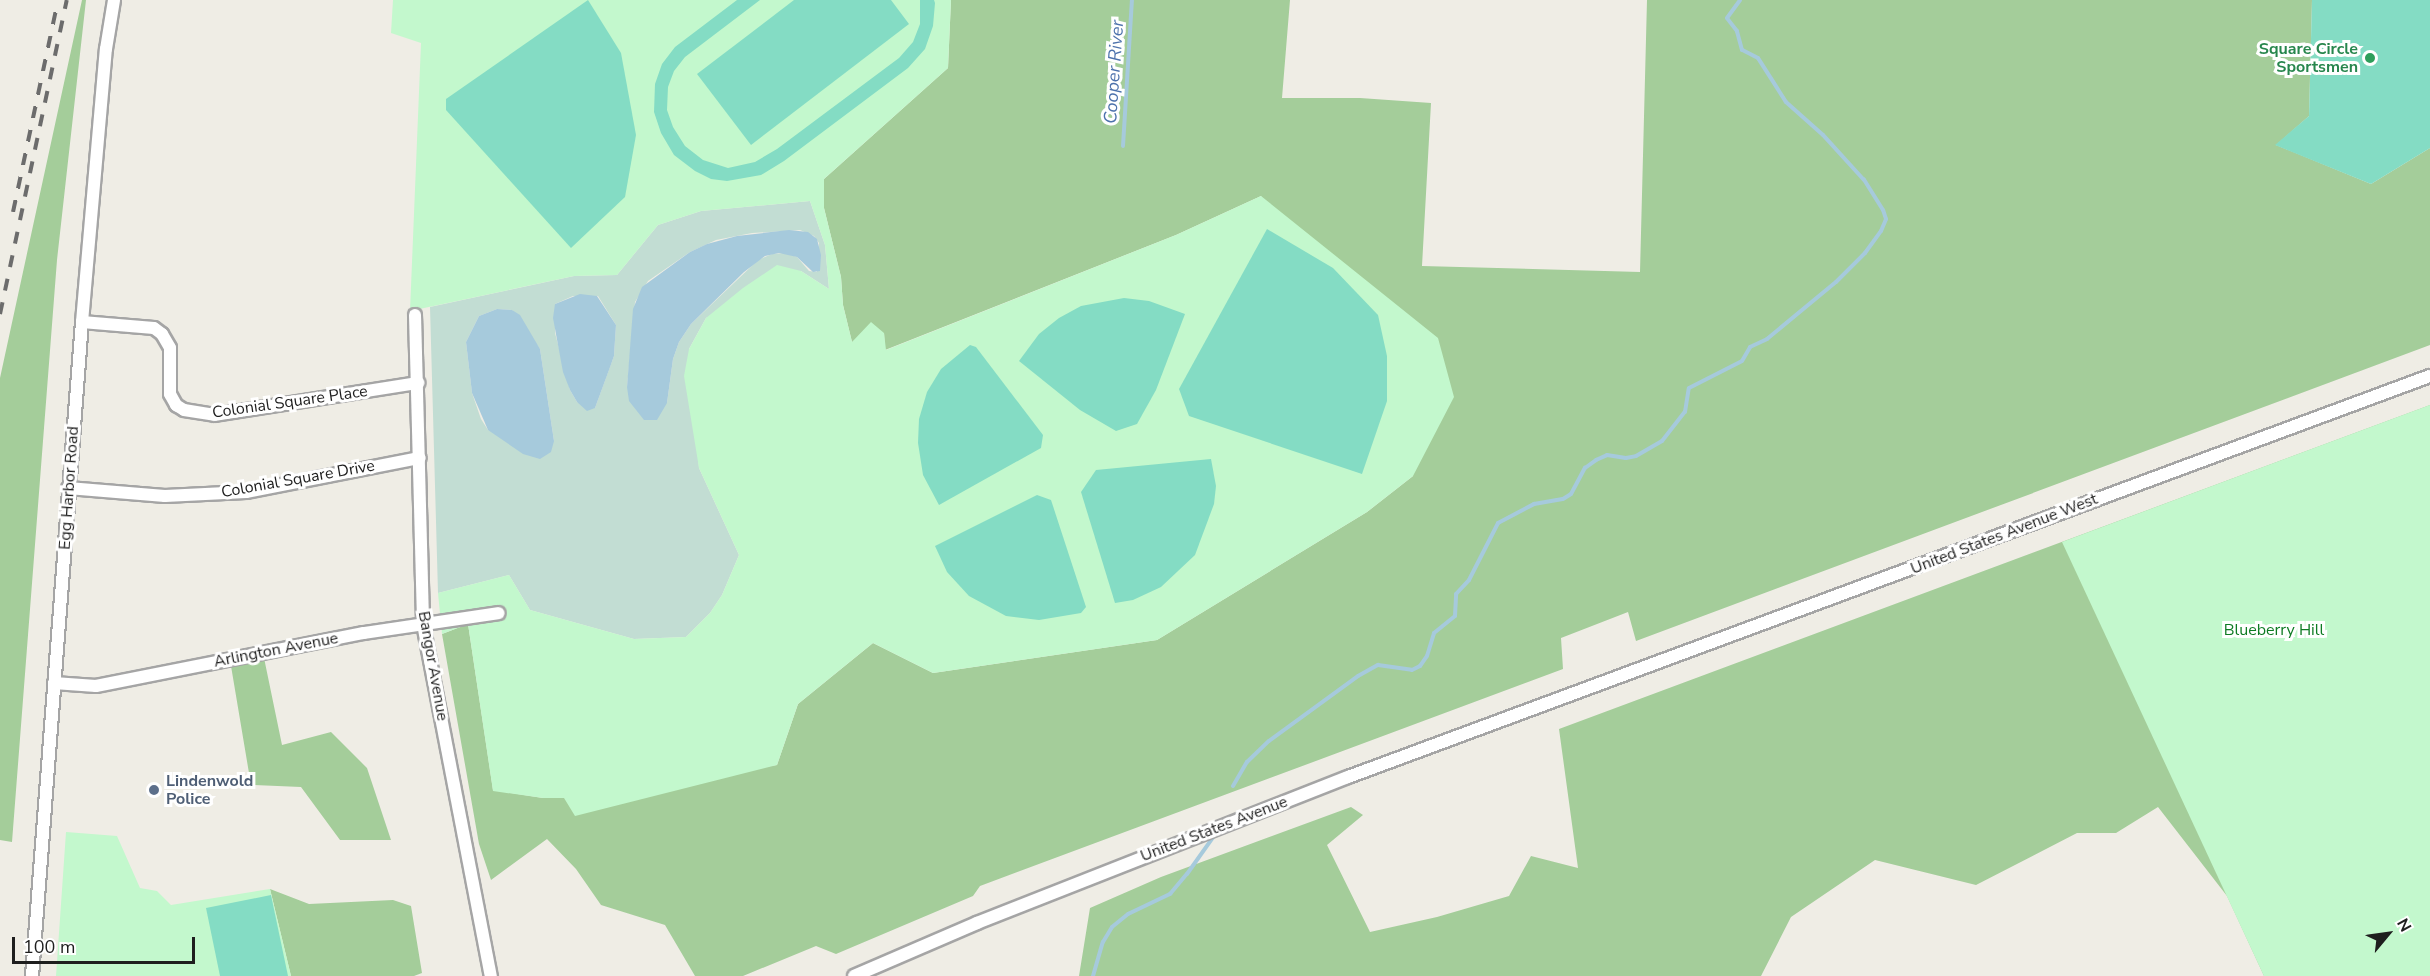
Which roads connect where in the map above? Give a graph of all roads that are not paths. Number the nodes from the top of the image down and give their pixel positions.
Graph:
1 (114, 0) edge
2 (415, 315) dead end
3 (82, 322) junction
4 (2430, 376) edge
5 (418, 383) junction
6 (420, 458) junction
7 (68, 488) junction
8 (499, 612) dead end
9 (423, 624) junction
10 (54, 684) junction
11 (1578, 693) joint
12 (32, 976) edge
13 (491, 976) edge
14 (854, 976) edge

1 - 3 street, Egg Harbor Road
2 - 5 street, Bangor Avenue
3 - 5 street, Colonial Square Place
3 - 7 street, Egg Harbor Road
4 - 11 street, United States Avenue West
5 - 6 street, Bangor Avenue
6 - 7 street, Colonial Square Drive
6 - 9 street, Bangor Avenue
7 - 10 street, Egg Harbor Road
8 - 9 street, Arlington Avenue
9 - 10 street, Arlington Avenue
9 - 13 street, Bangor Avenue
10 - 12 street, Egg Harbor Road
11 - 14 street, United States Avenue

